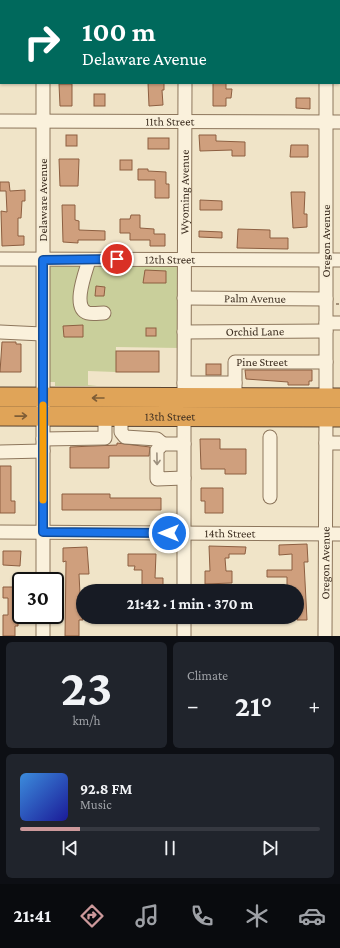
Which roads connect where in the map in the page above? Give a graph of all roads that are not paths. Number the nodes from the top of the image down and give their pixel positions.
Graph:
1 (43, 84) edge
2 (185, 84) edge
3 (326, 84) edge
4 (0, 121) edge
5 (43, 121) junction
6 (326, 121) junction
7 (340, 122) edge
8 (184, 123) junction
9 (0, 259) edge
10 (184, 259) junction
11 (43, 260) junction
12 (89, 260) junction
13 (326, 260) junction
14 (340, 260) edge
15 (184, 298) junction
16 (326, 299) junction
17 (104, 313) dead end
18 (340, 323) edge
19 (326, 327) junction
20 (0, 332) edge
21 (184, 332) junction
22 (42, 334) junction
23 (326, 362) junction
24 (184, 390) junction
25 (235, 390) junction
26 (0, 397) edge
27 (43, 407) junction
28 (334, 407) edge
29 (0, 416) edge
30 (113, 417) junction
31 (184, 417) junction
32 (270, 437) dead end
33 (326, 443) junction
34 (340, 443) edge
35 (163, 444) junction
36 (184, 444) junction
37 (43, 445) junction
38 (0, 452) edge
39 (184, 478) junction
40 (270, 497) dead end
41 (0, 532) edge
42 (43, 532) junction
43 (184, 534) junction
44 (325, 534) junction
45 (340, 534) edge
46 (43, 572) edge
47 (184, 584) edge
48 (43, 624) edge
49 (184, 624) edge
50 (43, 636) edge
51 (184, 636) edge
52 (325, 636) edge

1 - 5 street, Delaware Avenue
2 - 8 street, Wyoming Avenue
3 - 6 street, Oregon Avenue
4 - 5 street, 11th Street
5 - 8 street, 11th Street
5 - 11 street, Delaware Avenue
6 - 7 street, 11th Street
6 - 8 street, 11th Street
6 - 13 street, Oregon Avenue
8 - 10 street, Wyoming Avenue
9 - 11 street, 12th Street
10 - 12 street, 12th Street
10 - 13 street, 12th Street
10 - 15 street, Wyoming Avenue
11 - 12 street, 12th Street
11 - 22 street, Delaware Avenue
12 - 17 street
13 - 14 street, 12th Street
13 - 16 street, Oregon Avenue
15 - 16 street, Palm Avenue
15 - 21 street, Wyoming Avenue
16 - 19 street, Oregon Avenue
18 - 19 street, Orchid Lane
19 - 21 street, Orchid Lane
19 - 23 street, Oregon Avenue
20 - 22 street
21 - 24 street, Wyoming Avenue
22 - 27 street, Delaware Avenue
23 - 25 street, Pine Street
23 - 28 street, Oregon Avenue
24 - 25 highway, 13th Street
24 -> 27 highway, 13th Street
24 - 30 highway
25 - 28 highway, 13th Street
25 - 31 highway
26 - 27 highway, 13th Street
29 -> 27 highway, 13th Street
27 - 30 highway, 13th Street
27 - 37 street, Delaware Avenue
28 - 31 highway, 13th Street
28 - 33 street, Oregon Avenue
30 - 31 highway, 13th Street
30 - 35 street
30 - 37 street
31 - 36 street
32 - 40 street
33 - 34 street
33 - 44 street, Oregon Avenue
35 - 36 street
35 -> 39 street
36 - 39 street
37 - 38 street
37 - 42 street, Delaware Avenue
39 - 43 street
41 - 42 street, 14th Street
42 - 43 street, 14th Street
42 - 46 street, Delaware Avenue
43 - 44 street, 14th Street
43 - 47 street
44 - 45 street, 14th Street
44 - 52 street, Oregon Avenue
48 - 50 street
49 - 51 street

